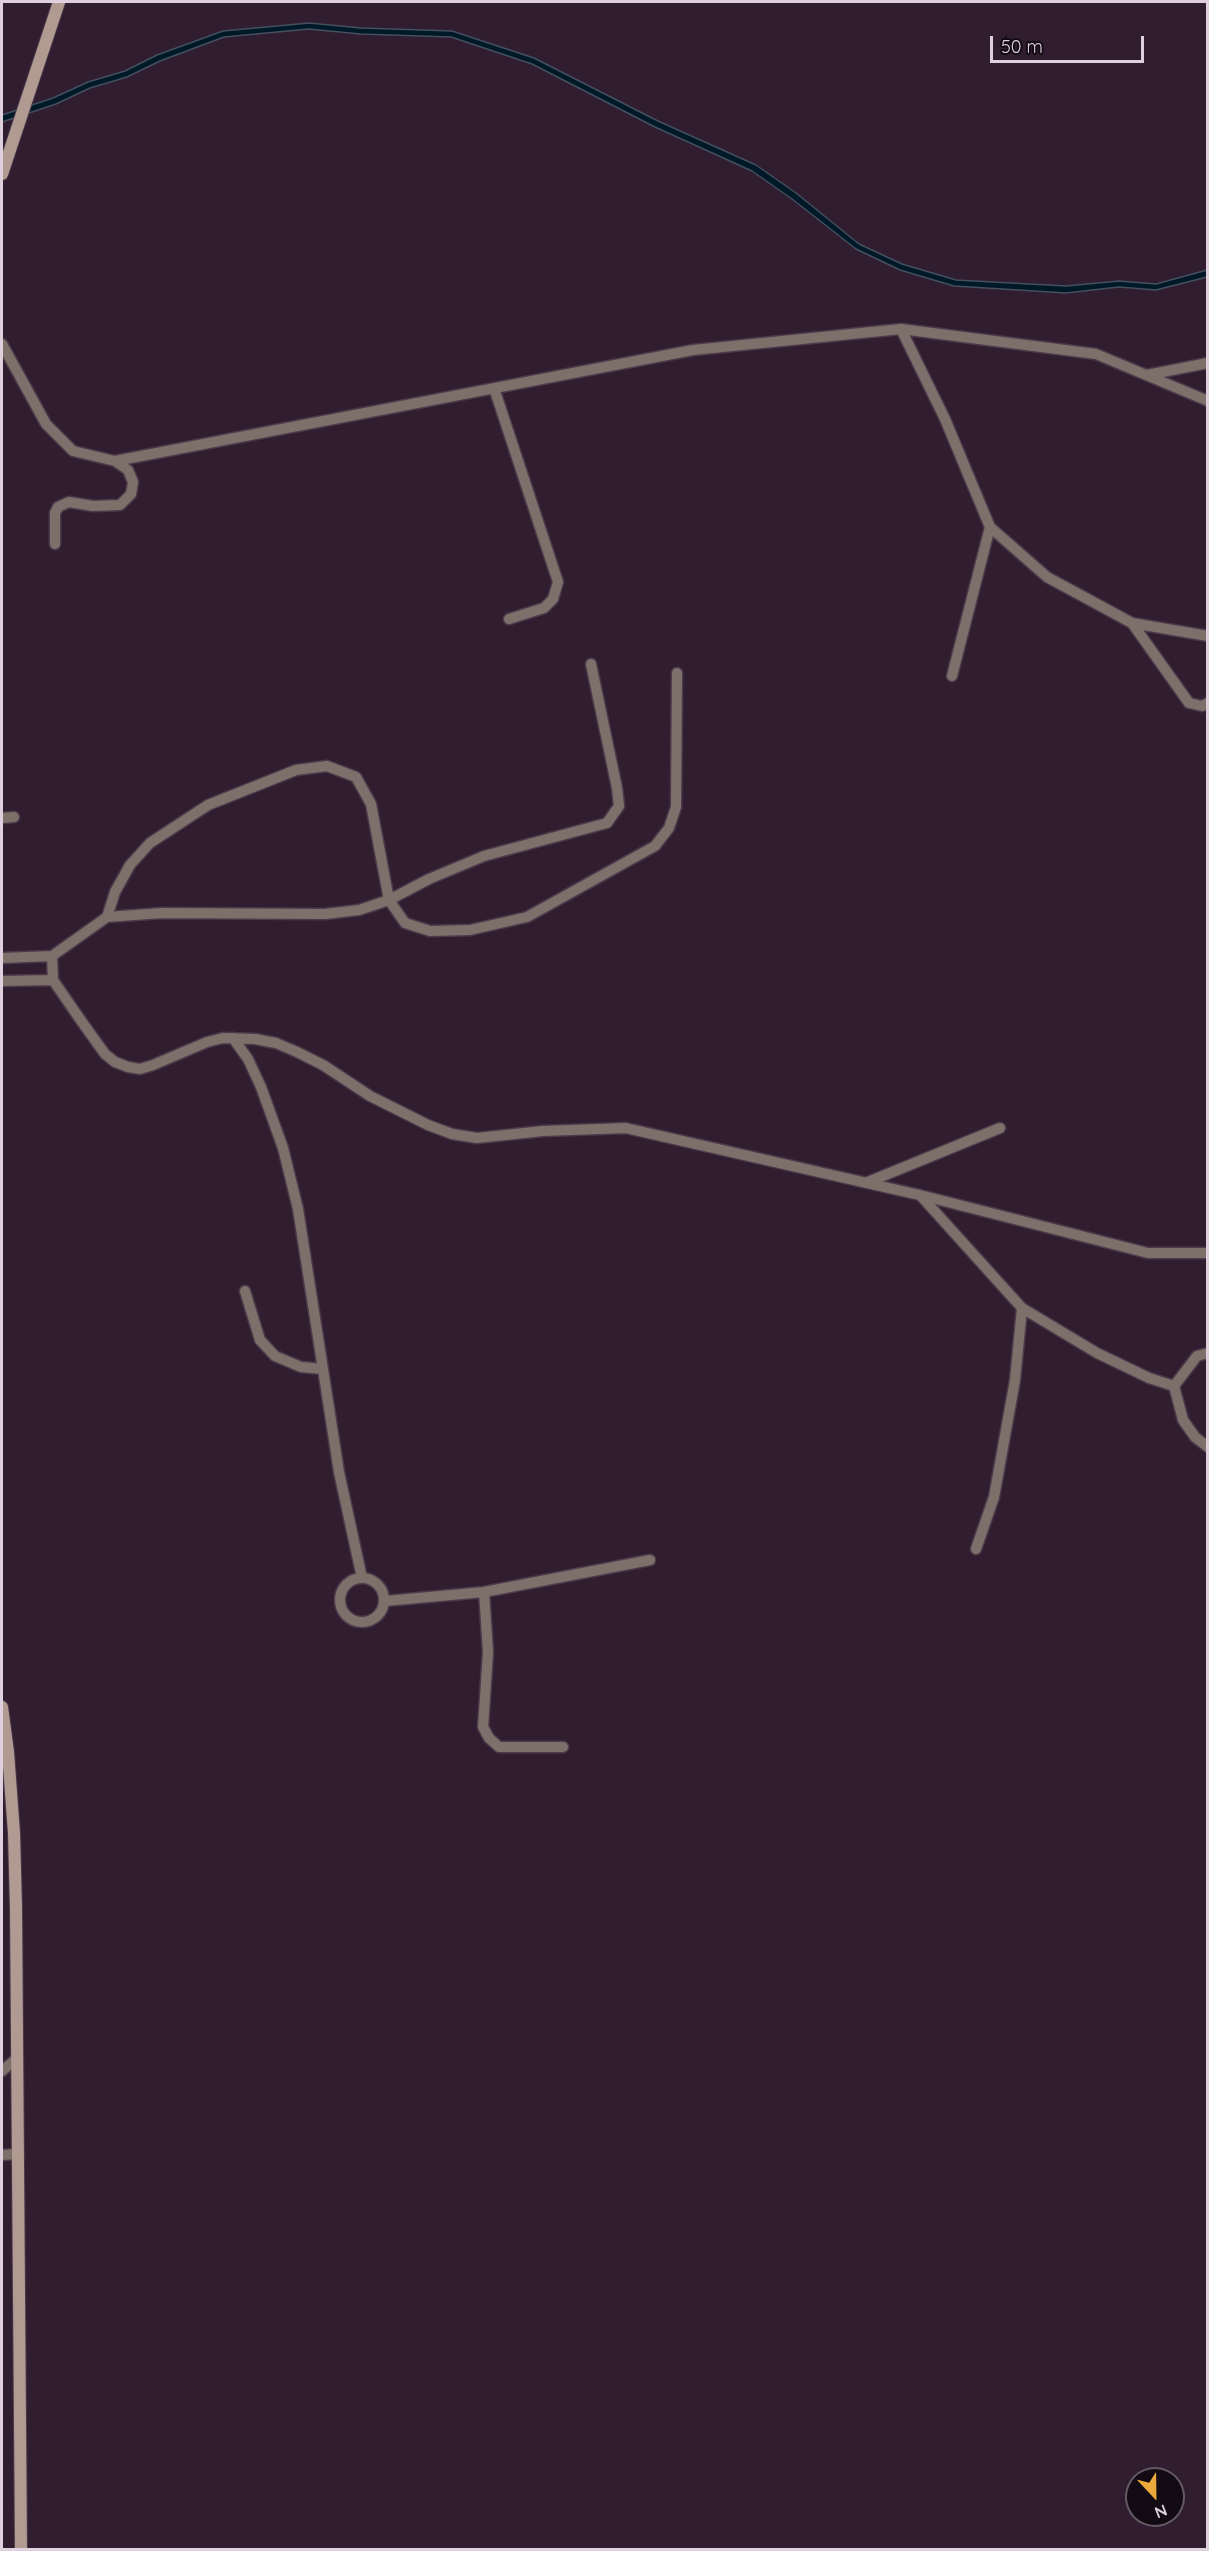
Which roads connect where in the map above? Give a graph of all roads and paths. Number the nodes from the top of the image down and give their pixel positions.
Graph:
1 (59, 2) edge
2 (2, 174) edge
3 (901, 329) junction
4 (2, 344) edge
5 (1208, 363) edge
6 (1147, 375) junction
7 (494, 388) junction
8 (1208, 401) edge
9 (115, 461) junction
10 (990, 527) junction
11 (55, 544) dead end
12 (509, 620) dead end
13 (1132, 623) junction
14 (1208, 636) edge
15 (591, 664) dead end
16 (677, 673) dead end
17 (952, 676) dead end
18 (1208, 703) edge
19 (2, 818) edge
20 (14, 818) dead end
21 (389, 900) junction
22 (107, 917) junction
23 (52, 956) junction
24 (2, 958) edge
25 (53, 980) junction
26 (2, 981) edge
27 (233, 1038) junction
28 (1000, 1128) dead end
29 (868, 1182) junction
30 (920, 1195) junction
31 (1208, 1253) edge
32 (245, 1291) dead end
33 (1022, 1308) junction
34 (1208, 1353) edge
35 (323, 1369) junction
36 (1174, 1386) junction
37 (1208, 1447) edge
38 (976, 1549) dead end
39 (650, 1560) dead end
40 (362, 1578) junction
41 (484, 1592) junction
42 (385, 1601) junction
43 (2, 1707) edge
44 (563, 1747) dead end
45 (16, 2059) junction
46 (2, 2071) edge
47 (19, 2154) junction
48 (2, 2155) edge
49 (21, 2550) edge

1 - 2 main road
3 - 6 lane
3 - 7 lane
3 - 10 lane
4 - 9 lane
5 - 6 lane
6 - 8 lane
7 - 9 lane
7 - 12 lane
9 - 11 lane
10 - 13 lane
10 - 17 lane
13 - 14 lane
13 - 18 lane
15 - 21 lane
16 - 21 lane
19 - 20 lane
21 - 22 lane
21 - 22 lane
22 - 23 lane
23 - 24 lane
23 - 25 lane
25 - 26 lane
25 - 27 lane
27 - 29 lane
27 - 35 lane
28 - 29 lane
29 - 30 lane
30 - 31 lane
30 - 33 lane
32 - 35 lane
33 - 36 lane
33 - 38 lane
34 - 36 lane
35 - 40 lane
36 - 37 lane
39 - 41 lane
40 - 42 lane
40 - 42 lane
41 - 42 lane
41 - 44 lane
43 - 45 main road
45 - 46 lane
45 - 47 main road
47 - 48 lane
47 - 49 main road

